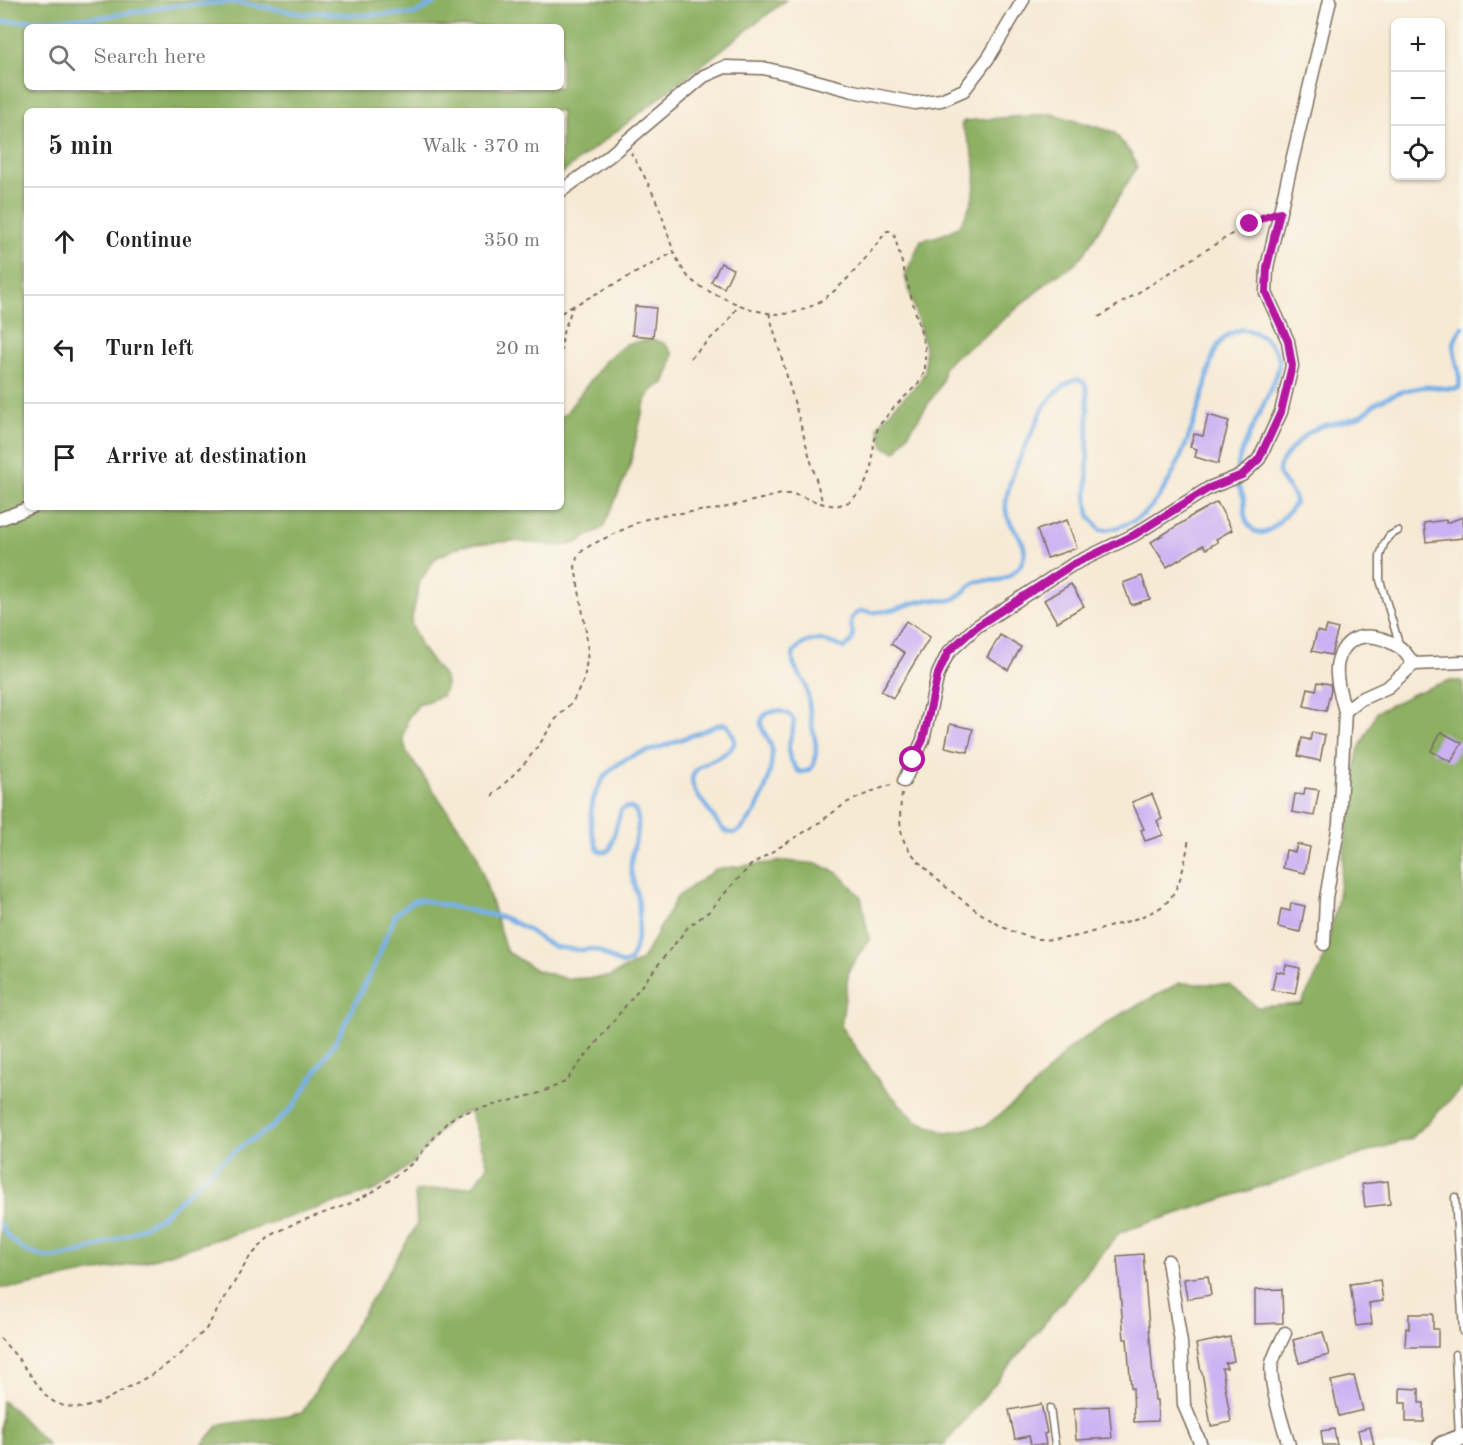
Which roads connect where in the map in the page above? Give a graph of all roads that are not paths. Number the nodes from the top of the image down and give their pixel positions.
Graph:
1 (1023, 0) edge
2 (1330, 0) edge
3 (564, 189) edge
4 (24, 510) edge
5 (0, 519) edge
6 (1398, 531) dead end
7 (1400, 647) junction
8 (1463, 663) edge
9 (1413, 664) junction
10 (1345, 711) junction
11 (904, 781) road end
12 (1324, 944) dead end
13 (1455, 1197) dead end
14 (1168, 1260) dead end
15 (1463, 1332) edge
16 (1286, 1333) dead end
17 (1455, 1354) dead end
18 (1050, 1408) dead end
19 (1461, 1438) edge
20 (1055, 1445) edge
21 (1201, 1445) edge
22 (1289, 1445) edge
23 (1442, 1445) edge

1 - 3 street
2 - 11 street
4 - 5 street
6 - 7 lane
7 - 9 street
7 - 10 street
8 - 9 street
9 - 10 street
10 - 12 street
13 - 15 lane
14 - 21 street
16 - 22 street
17 - 19 lane
18 - 20 lane
19 - 23 street

